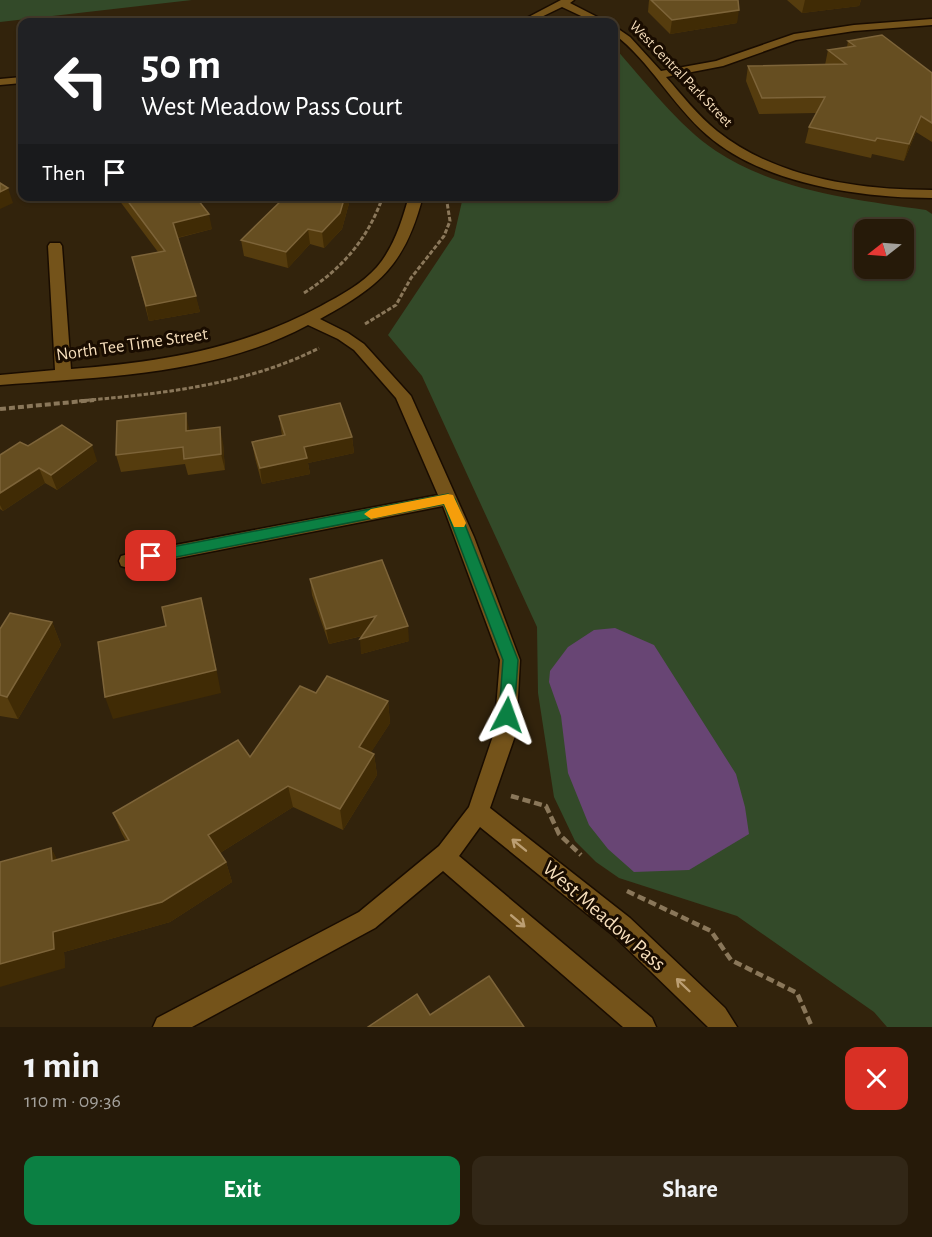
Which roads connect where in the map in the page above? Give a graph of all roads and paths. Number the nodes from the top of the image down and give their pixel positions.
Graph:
1 (566, 2) edge
2 (532, 18) edge
3 (595, 18) edge
4 (932, 22) edge
5 (618, 32) edge
6 (659, 75) junction
7 (18, 80) edge
8 (0, 82) edge
9 (932, 194) edge
10 (381, 201) edge
11 (415, 201) edge
12 (55, 246) dead end
13 (302, 294) dead end
14 (310, 320) junction
15 (63, 375) junction
16 (0, 380) edge
17 (448, 499) junction
18 (128, 561) dead end
19 (510, 795) dead end
20 (478, 812) junction
21 (442, 856) junction
22 (590, 863) dead end
23 (622, 889) dead end
24 (166, 1027) edge
25 (643, 1027) edge
26 (724, 1027) edge
27 (812, 1027) edge

1 - 2 street
1 - 3 street, West Central Park Street
4 - 6 street
5 - 6 street, West Central Park Street
6 - 9 street, West Central Park Street
7 - 8 street
10 - 13 path
11 - 14 street, North Tee Time Street
12 - 15 street
14 - 15 street, North Tee Time Street
14 - 17 street
15 - 16 street, North Tee Time Street
17 - 18 street
17 - 20 street
19 - 22 path
20 - 21 street
26 -> 20 street, West Meadow Pass
21 - 24 street
21 -> 25 street
23 - 27 path

